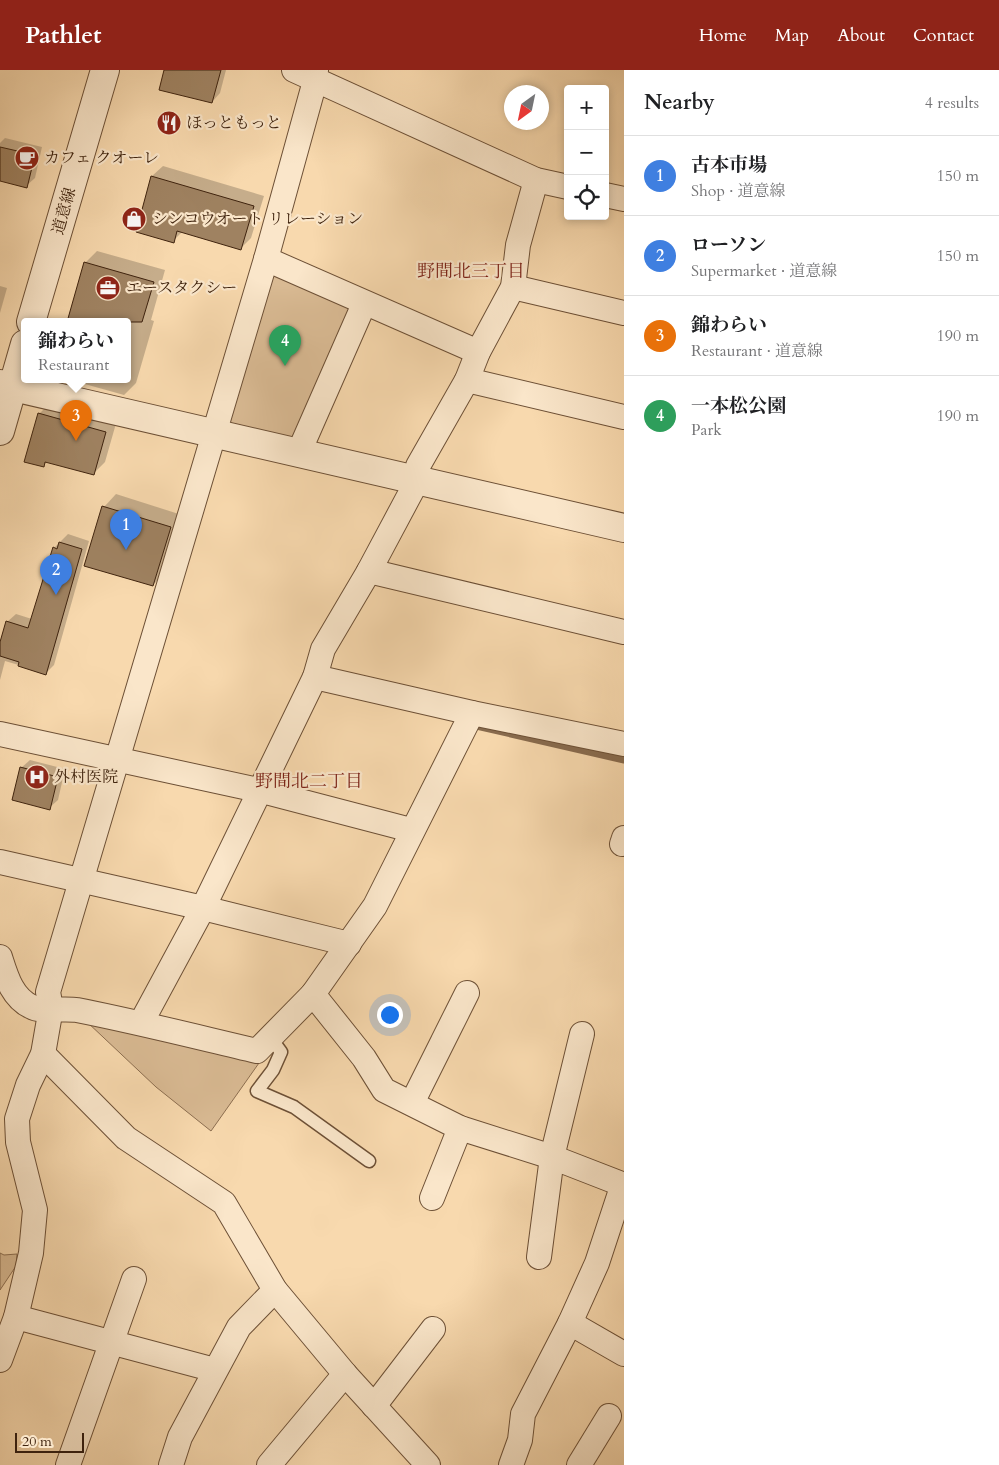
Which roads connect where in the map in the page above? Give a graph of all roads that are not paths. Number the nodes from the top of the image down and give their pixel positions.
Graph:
1 (105, 70) edge
2 (294, 70) edge
3 (316, 76) edge
4 (536, 180) junction
5 (564, 186) edge
6 (609, 196) edge
7 (624, 198) edge
8 (266, 259) junction
9 (513, 287) junction
10 (364, 304) junction
11 (624, 313) edge
12 (32, 318) edge
13 (478, 352) junction
14 (21, 353) edge
15 (467, 380) junction
16 (6, 386) edge
17 (624, 418) edge
18 (0, 431) edge
19 (212, 433) junction
20 (299, 452) junction
21 (417, 480) junction
22 (624, 528) edge
23 (369, 571) junction
24 (624, 632) edge
25 (315, 677) junction
26 (472, 713) junction
27 (0, 734) edge
28 (624, 744) edge
29 (118, 761) junction
30 (258, 790) junction
31 (411, 830) junction
32 (0, 862) edge
33 (83, 880) junction
34 (203, 908) junction
35 (349, 944) junction
36 (2, 974) edge
37 (467, 993) dead end
38 (313, 994) junction
39 (51, 1008) junction
40 (141, 1022) junction
41 (582, 1034) dead end
42 (270, 1037) junction
43 (42, 1054) junction
44 (412, 1103) junction
45 (460, 1128) junction
46 (552, 1157) junction
47 (369, 1160) dead end
48 (623, 1185) edge
49 (432, 1198) dead end
50 (539, 1257) dead end
51 (134, 1279) dead end
52 (275, 1290) junction
53 (16, 1317) junction
54 (570, 1323) junction
55 (433, 1329) dead end
56 (112, 1343) junction
57 (624, 1354) edge
58 (0, 1360) edge
59 (215, 1370) junction
60 (345, 1374) junction
61 (374, 1406) junction
62 (609, 1416) dead end
63 (68, 1465) edge
64 (171, 1465) edge
65 (269, 1465) edge
66 (428, 1465) edge
67 (511, 1465) edge
68 (579, 1465) edge

1 - 12 street, 道意線
2 - 3 street
3 - 4 street
3 - 8 street
4 - 5 street
4 - 9 street
6 - 7 street
8 - 10 street
8 - 19 street
9 - 11 street
9 - 13 street
10 - 13 street
10 - 20 street
13 - 15 street
14 - 16 street
15 - 17 street
15 - 21 street
16 - 18 street
16 - 19 street
19 - 20 street
19 - 29 street
20 - 21 street
21 - 22 street
21 - 23 street
23 - 24 street
23 - 25 street
25 - 26 street
25 - 30 street
26 - 28 street
26 - 31 street
27 - 29 street
29 - 30 street
29 - 33 street
30 - 31 street
30 - 34 street
31 - 35 street
32 - 33 street
33 - 34 street
33 - 39 street
34 - 35 street
34 - 40 street
35 - 38 street
36 - 39 street
37 - 44 street
38 - 42 street
38 - 44 street
39 - 40 street
39 - 43 street
40 - 42 street
41 - 46 street
42 - 47 lane
43 - 52 street
43 - 53 street
44 - 45 street
45 - 46 street
45 - 49 street
46 - 48 street
46 - 50 street
48 - 54 street
51 - 56 street
52 - 59 street
52 - 60 street
53 - 56 street
53 - 58 street
54 - 57 street
54 - 67 street
55 - 61 street
56 - 59 street
56 - 63 street
59 - 64 street
60 - 61 street
60 - 65 street
61 - 66 street
62 - 68 street

